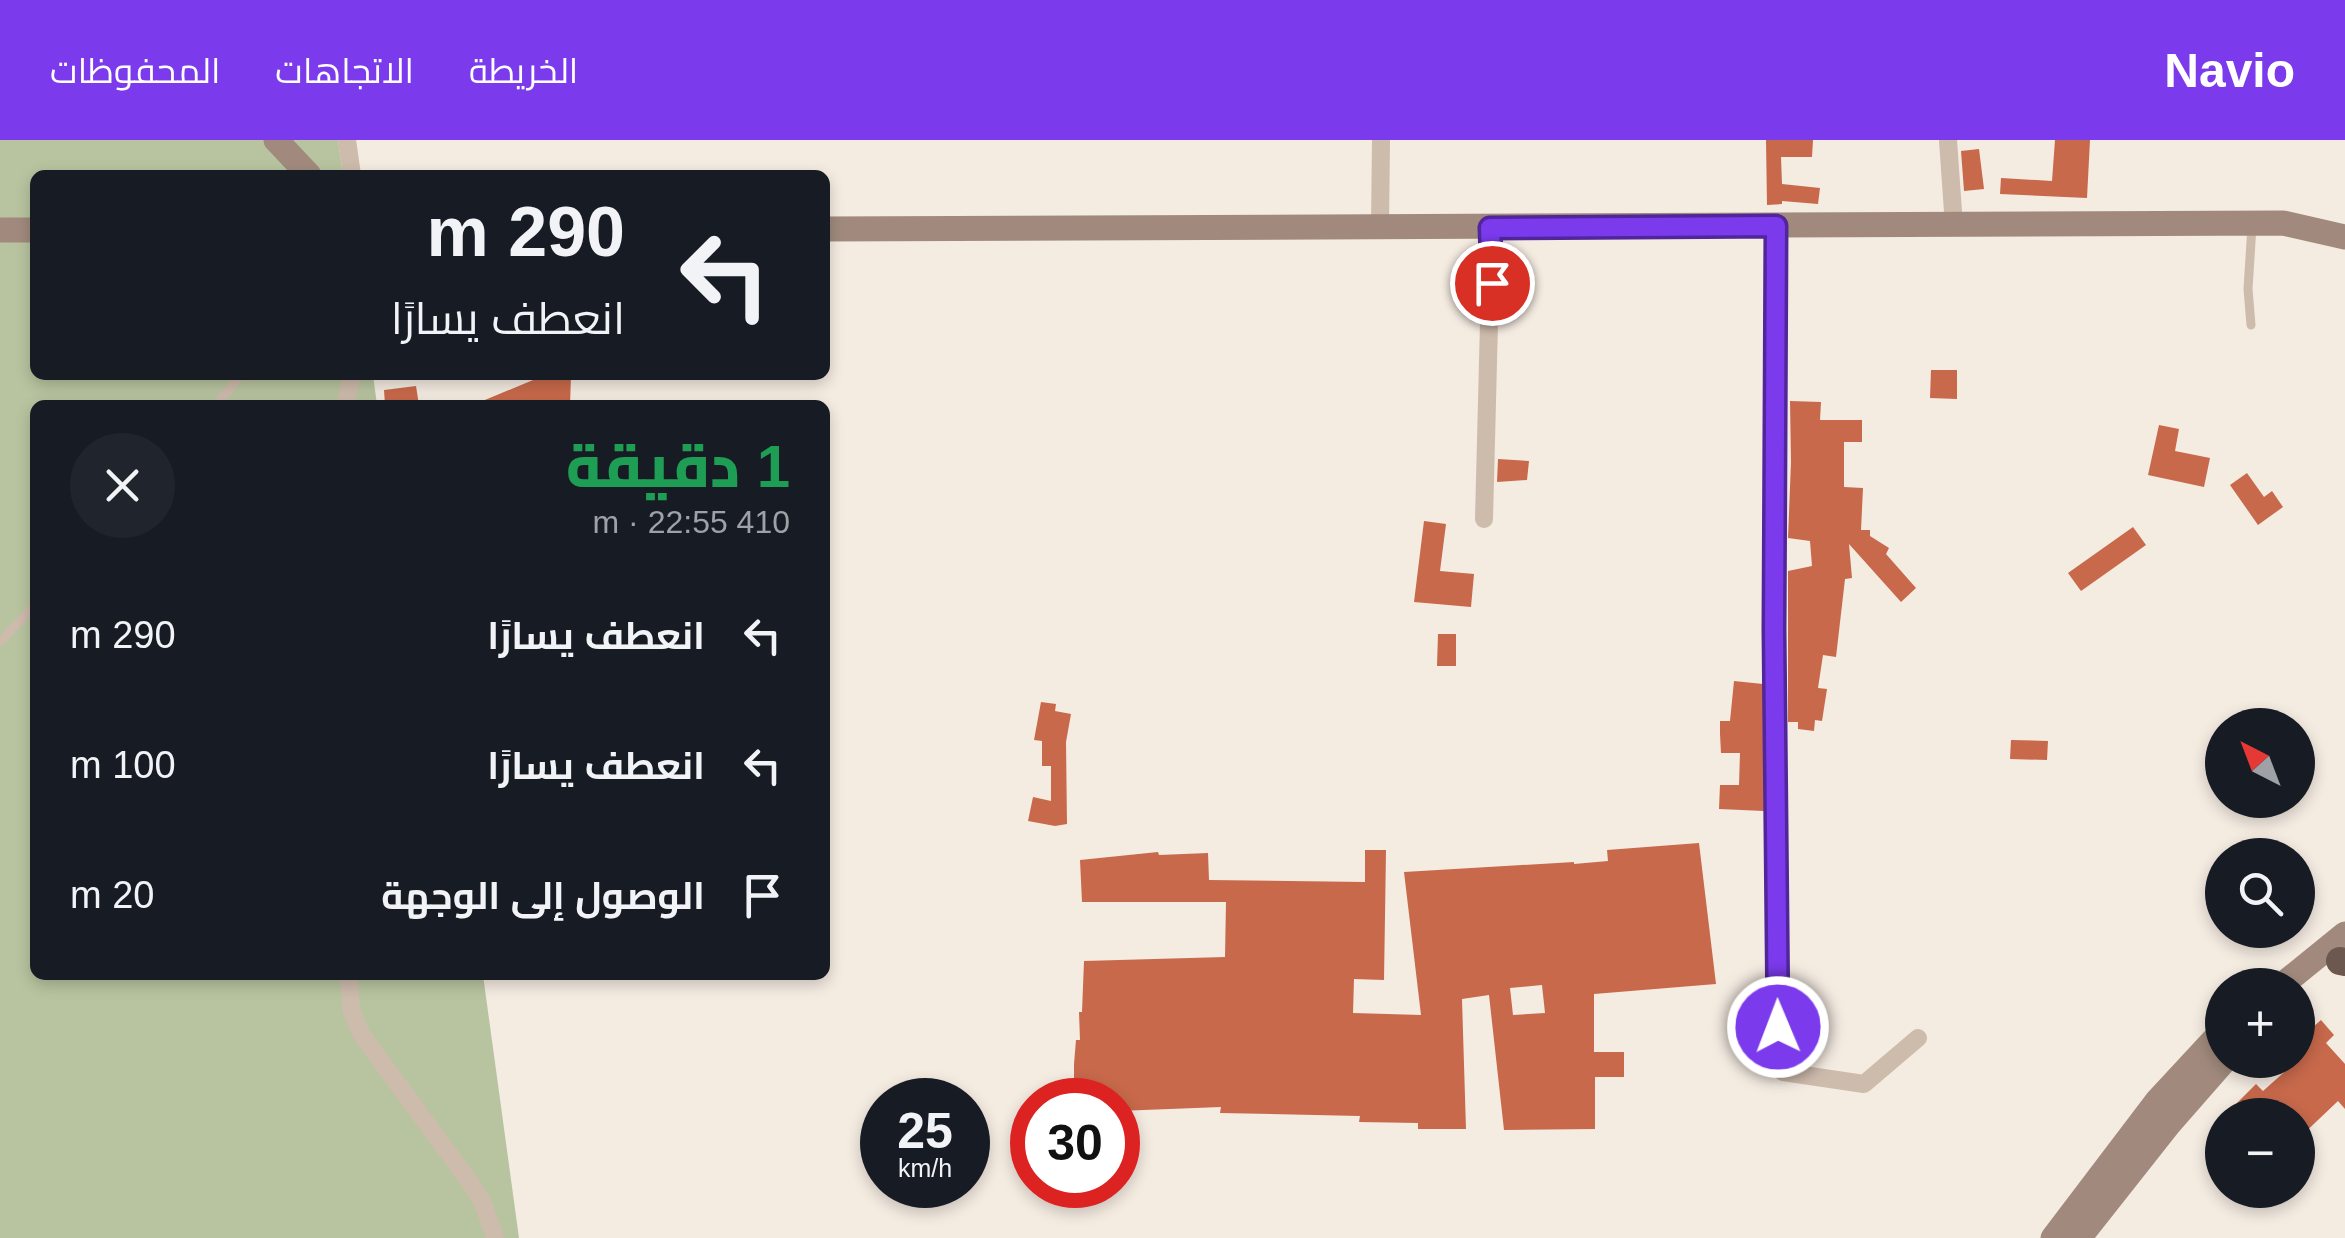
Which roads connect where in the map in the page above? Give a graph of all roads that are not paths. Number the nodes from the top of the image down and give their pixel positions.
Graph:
1 (276, 140) edge
2 (347, 140) edge
3 (1381, 140) edge
4 (1948, 140) edge
5 (304, 170) edge
6 (351, 170) edge
7 (2252, 223) junction
8 (1776, 226) junction
9 (1954, 226) junction
10 (1380, 228) junction
11 (1490, 228) junction
12 (830, 229) edge
13 (0, 230) edge
14 (30, 230) edge
15 (2345, 237) edge
16 (2251, 325) dead end
17 (237, 380) edge
18 (220, 400) edge
19 (1484, 520) dead end
20 (30, 610) edge
21 (0, 642) edge
22 (2344, 954) edge
23 (2315, 974) edge
24 (349, 980) edge
25 (1918, 1038) dead end
26 (2205, 1049) edge
27 (2210, 1078) edge
28 (495, 1238) edge
29 (2053, 1238) edge
30 (2078, 1238) edge

1 - 5 main road
2 - 6 street
3 - 10 street
4 - 9 street
7 - 9 main road
7 - 15 main road
7 - 16 lane
8 - 9 main road
8 - 11 main road
8 - 25 street
10 - 11 main road
10 - 12 main road
11 - 19 street
13 - 14 main road
17 - 18 lane
20 - 21 lane
22 - 23 main road
24 - 28 street
26 - 29 main road
27 - 30 main road

